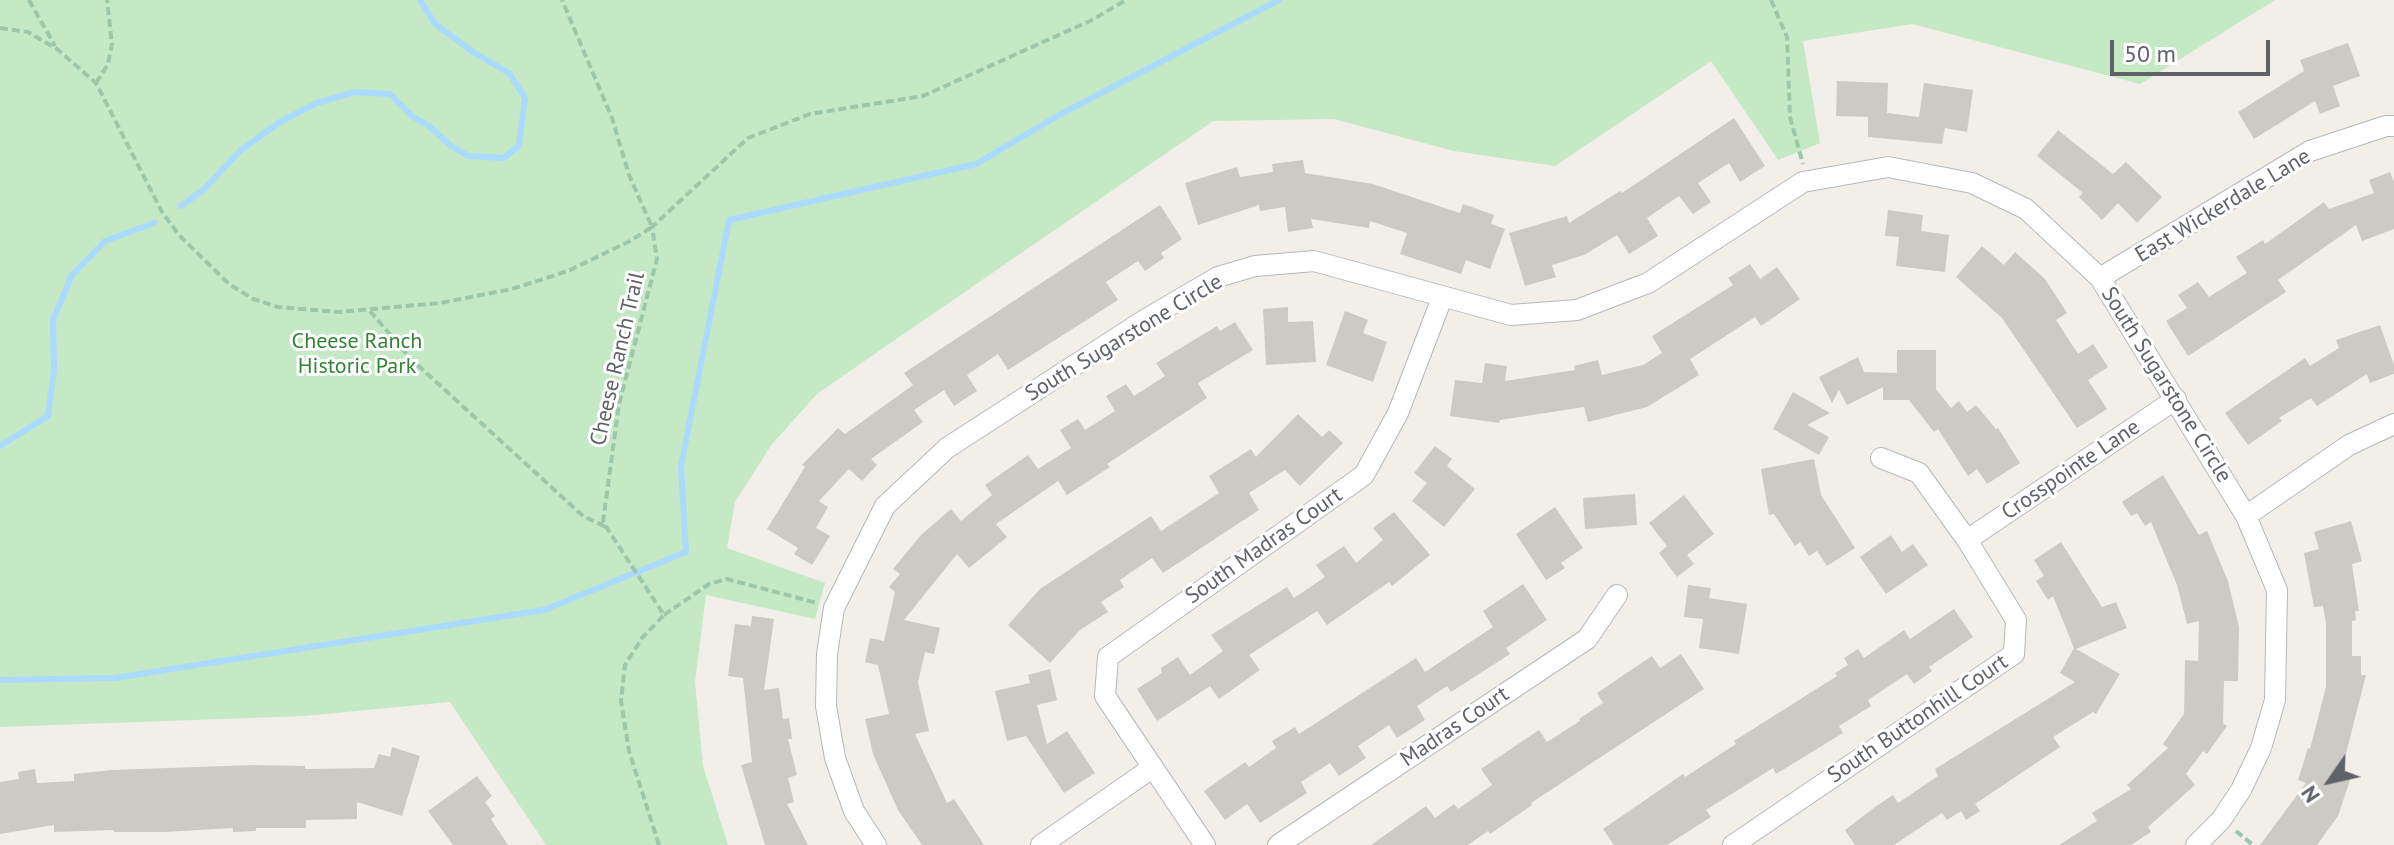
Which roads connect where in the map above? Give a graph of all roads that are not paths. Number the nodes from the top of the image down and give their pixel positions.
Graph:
1 (2394, 126) edge
2 (2100, 278) junction
3 (1442, 298) junction
4 (2176, 399) junction
5 (2394, 424) edge
6 (1881, 458) dead end
7 (2246, 516) junction
8 (1967, 540) junction
9 (1617, 595) dead end
10 (1152, 768) junction
11 (876, 845) edge
12 (1041, 845) edge
13 (1205, 845) edge
14 (1278, 845) edge
15 (1733, 845) edge
16 (2196, 845) edge

1 - 2 street, East Wickerdale Lane
2 - 3 street, South Sugarstone Circle
2 - 4 street, South Sugarstone Circle
3 - 10 street, South Madras Court
3 - 11 street, South Sugarstone Circle
4 - 7 street, South Sugarstone Circle
4 - 8 street, Crosspointe Lane
5 - 7 street
6 - 8 street, South Buttonhill Court
7 - 16 street, South Sugarstone Circle
8 - 15 street, South Buttonhill Court
9 - 14 street, Madras Court
10 - 12 street
10 - 13 street

